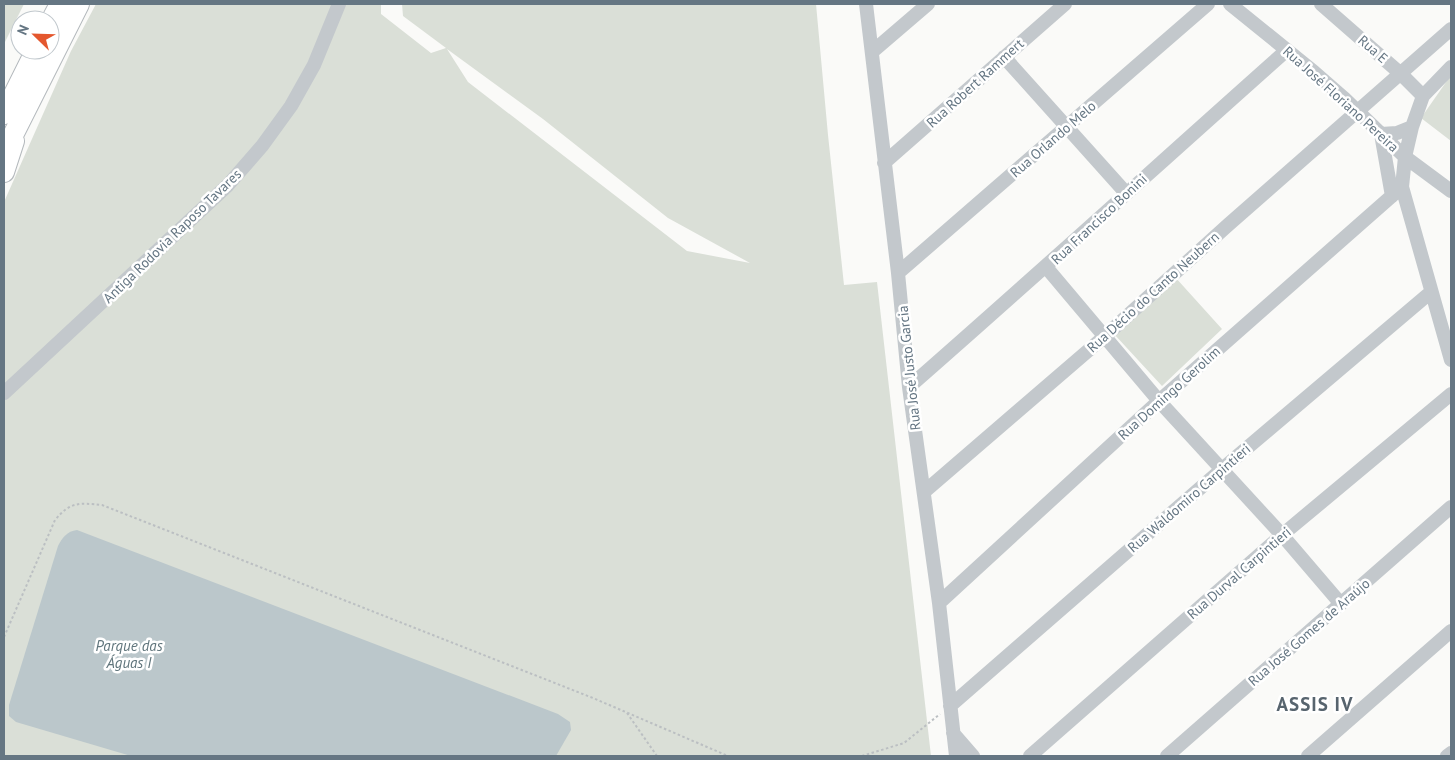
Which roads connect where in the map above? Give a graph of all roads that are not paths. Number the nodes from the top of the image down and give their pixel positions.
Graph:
1 (79, 4) edge
2 (339, 4) edge
3 (866, 4) edge
4 (928, 4) edge
5 (1065, 4) edge
6 (1208, 4) edge
7 (1230, 4) edge
8 (1327, 6) edge
9 (1451, 29) edge
10 (1287, 50) junction
11 (872, 52) junction
12 (1004, 57) junction
13 (32, 60) edge
14 (1451, 67) edge
15 (1401, 74) junction
16 (1423, 96) junction
17 (1357, 112) junction
18 (12, 118) edge
19 (1412, 126) junction
20 (1067, 127) junction
21 (1381, 134) junction
22 (4, 153) edge
23 (1405, 157) junction
24 (884, 163) junction
25 (4, 172) edge
26 (1451, 191) edge
27 (1397, 192) junction
28 (1126, 193) junction
29 (1046, 267) junction
30 (898, 273) junction
31 (1431, 292) junction
32 (1104, 337) junction
33 (1451, 360) edge
34 (910, 387) junction
35 (4, 393) edge
36 (1451, 394) edge
37 (1159, 401) junction
38 (1221, 470) junction
39 (924, 492) junction
40 (1451, 507) edge
41 (1282, 535) junction
42 (939, 603) junction
43 (1341, 604) junction
44 (1451, 631) edge
45 (950, 706) junction
46 (953, 733) junction
47 (1451, 753) edge
48 (956, 756) edge
49 (973, 756) edge
50 (1030, 756) edge
51 (1167, 756) edge
52 (1308, 756) edge
53 (1447, 756) edge

1 - 18 highway
2 - 35 street, Antiga Rodovia Raposo Tavares
3 - 11 street, Rua José Justo Garcia
4 - 11 street
5 - 12 street, Rua Robert Rammert
6 - 20 street, Rua Orlando Melo
7 - 10 street, Rua José Floriano Pereira
8 - 15 street, Rua E
9 - 15 street, Rua Décio do Canto Neubern
10 - 17 street, Rua José Floriano Pereira
10 - 28 street, Rua Francisco Bonini
11 - 24 street, Rua José Justo Garcia
12 - 20 street
12 - 24 street, Rua Robert Rammert
13 - 18 highway
14 - 16 street
15 - 16 street, Rua E
15 - 17 street, Rua Décio do Canto Neubern
16 - 19 street
17 - 21 street, Rua José Floriano Pereira
17 - 32 street, Rua Décio do Canto Neubern
18 - 22 highway
18 - 25 highway
19 - 21 street
19 - 23 street
20 - 28 street
20 - 30 street, Rua Orlando Melo
21 - 23 street, Rua José Floriano Pereira
21 - 27 street
23 - 26 street
23 - 27 street, Rua José Floriano Pereira
24 - 30 street, Rua José Justo Garcia
27 - 31 street, Rua José Floriano Pereira
27 - 37 street, Rua Domingo Gerolim
28 - 29 street, Rua Francisco Bonini
29 - 32 street
29 - 34 street, Rua Francisco Bonini
30 - 34 street, Rua José Justo Garcia
31 - 33 street, Rua José Floriano Pereira
31 - 38 street, Rua Waldomiro Carpintieri
32 - 37 street
32 - 39 street, Rua Décio do Canto Neubern
34 - 39 street, Rua José Justo Garcia
36 - 41 street, Rua Durval Carpintieri
37 - 38 street
37 - 42 street, Rua Domingo Gerolim
38 - 41 street
38 - 45 street, Rua Waldomiro Carpintieri
39 - 42 street, Rua José Justo Garcia
40 - 43 street, Rua José Gomes de Araújo
41 - 43 street
41 - 50 street, Rua Durval Carpintieri
42 - 45 street, Rua José Justo Garcia
43 - 51 street, Rua José Gomes de Araújo
44 - 52 street
45 - 46 street, Rua José Justo Garcia
46 - 48 street, Rua José Justo Garcia
46 - 49 street
47 - 53 street

